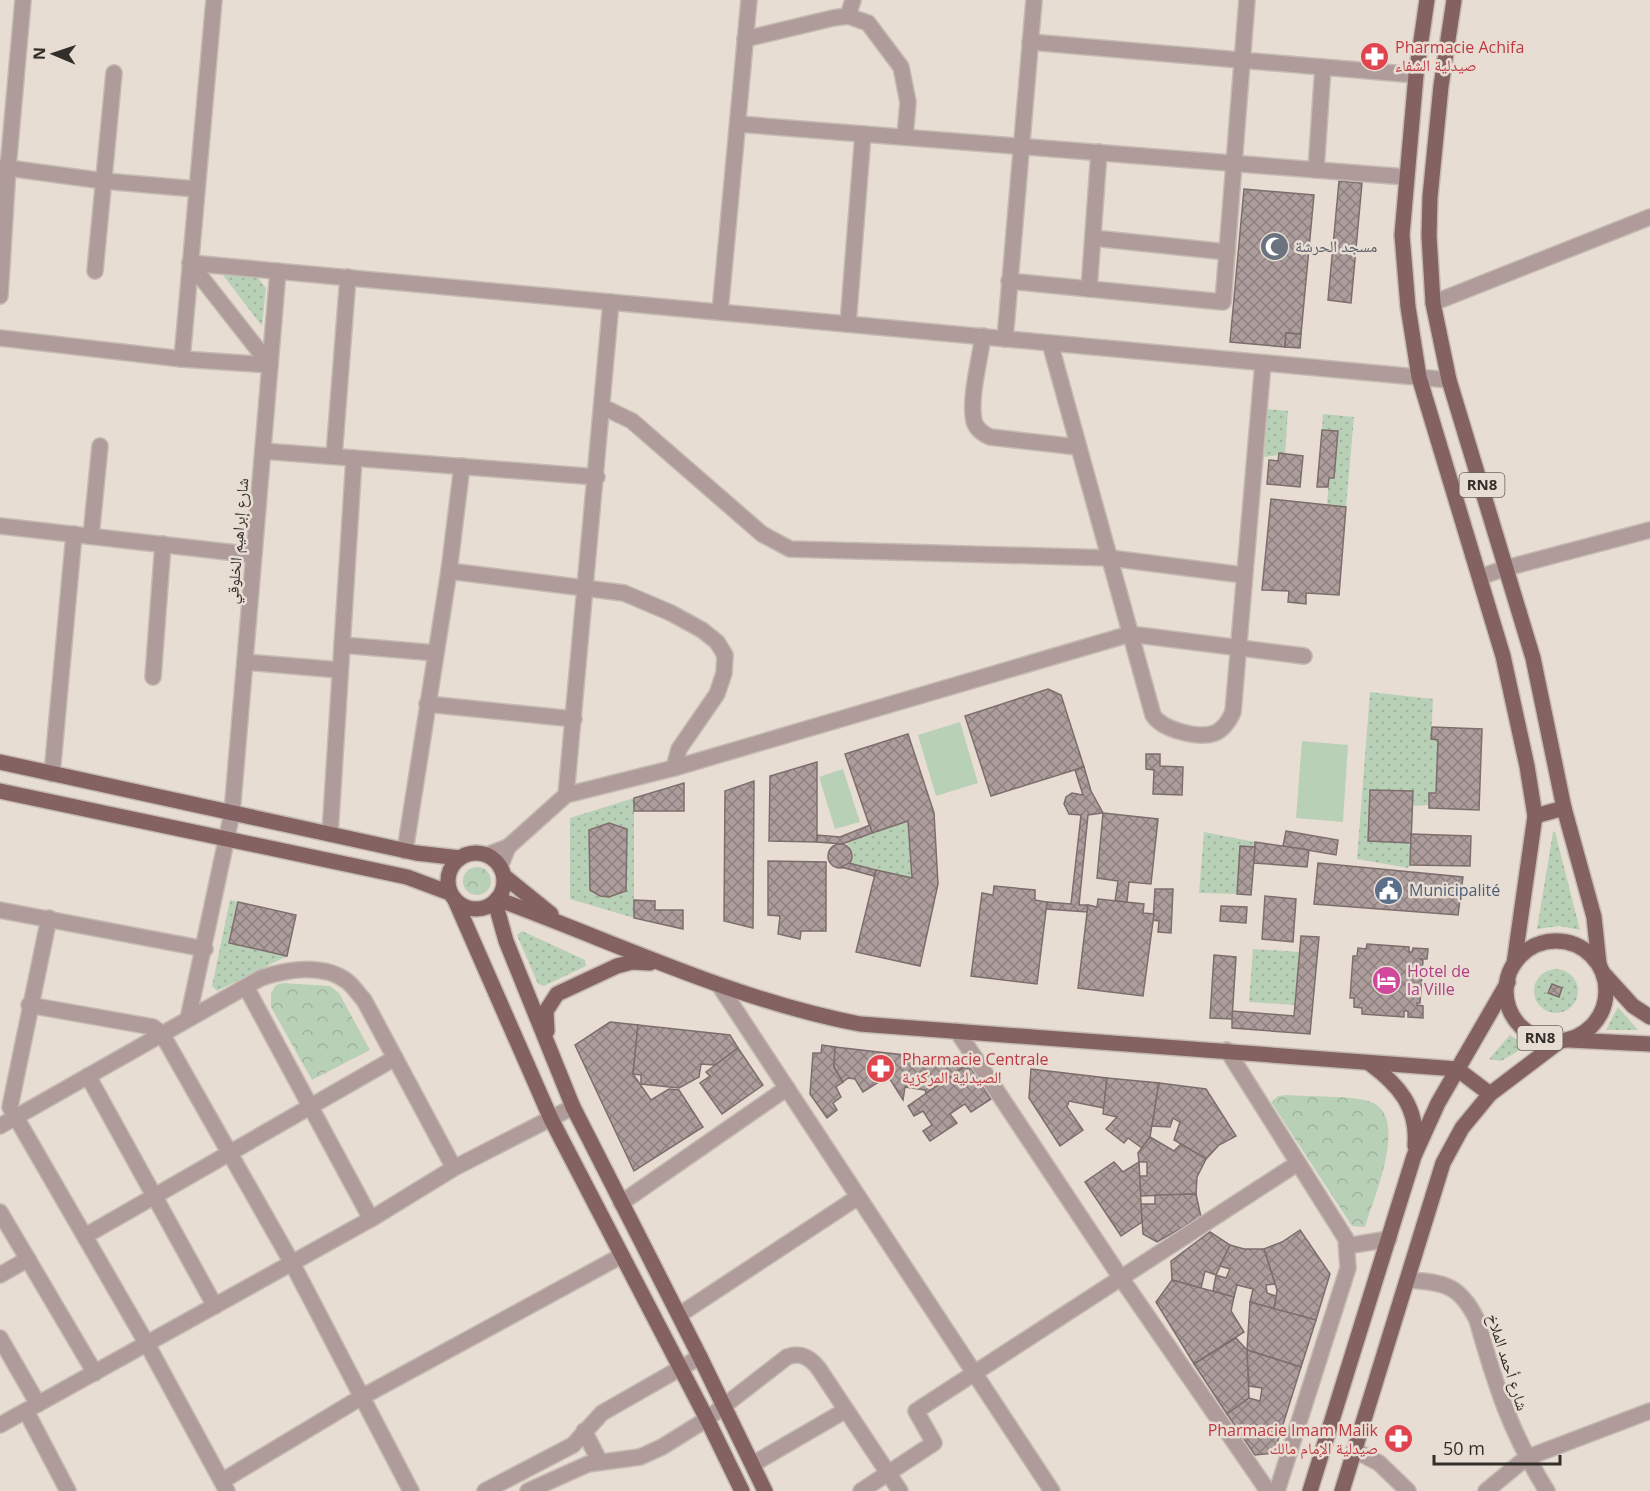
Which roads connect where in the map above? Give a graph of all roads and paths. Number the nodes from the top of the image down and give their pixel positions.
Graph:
1 (23, 0) edge
2 (214, 0) edge
3 (749, 0) edge
4 (853, 0) edge
5 (1034, 0) edge
6 (1247, 0) edge
7 (1427, 0) edge
8 (1454, 0) edge
9 (848, 16) junction
10 (745, 39) junction
11 (1030, 42) junction
12 (1243, 61) junction
13 (1323, 68) junction
14 (114, 73) dead end
15 (1416, 75) junction
16 (738, 124) junction
17 (863, 134) junction
18 (905, 137) junction
19 (1020, 146) junction
20 (1099, 152) junction
21 (1234, 163) junction
22 (4, 167) edge
23 (1316, 170) junction
24 (1406, 177) junction
25 (104, 181) junction
26 (196, 189) junction
27 (1650, 217) edge
28 (1093, 238) junction
29 (1227, 252) junction
30 (190, 262) junction
31 (95, 271) dead end
32 (278, 271) junction
33 (348, 277) junction
34 (1009, 281) junction
35 (1089, 289) junction
36 (0, 296) edge
37 (612, 302) junction
38 (1434, 303) junction
39 (720, 312) junction
40 (848, 324) junction
41 (983, 336) junction
42 (0, 338) edge
43 (1005, 339) junction
44 (1050, 343) junction
45 (182, 359) junction
46 (1263, 363) junction
47 (270, 365) junction
48 (1419, 377) junction
49 (1449, 380) junction
50 (603, 407) junction
51 (99, 446) dead end
52 (1078, 447) junction
53 (263, 451) junction
54 (334, 456) junction
55 (354, 458) junction
56 (462, 466) junction
57 (597, 477) junction
58 (0, 526) edge
59 (1650, 530) edge
60 (74, 534) junction
61 (91, 536) junction
62 (163, 544) junction
63 (254, 555) junction
64 (1110, 558) junction
65 (1506, 567) junction
66 (449, 572) junction
67 (1244, 575) junction
68 (1480, 577) junction
69 (587, 588) junction
70 (1130, 634) junction
71 (342, 645) junction
72 (1237, 648) junction
73 (436, 653) junction
74 (1304, 656) dead end
75 (245, 662) junction
76 (340, 670) junction
77 (153, 677) dead end
78 (427, 704) junction
79 (574, 719) junction
80 (0, 762) edge
81 (674, 768) junction
82 (52, 774) junction
83 (0, 791) edge
84 (566, 795) junction
85 (1564, 808) junction
86 (232, 813) junction
87 (1535, 816) junction
88 (330, 834) junction
89 (229, 839) junction
90 (508, 847) junction
91 (405, 851) junction
92 (487, 855) junction
93 (460, 858) junction
94 (502, 872) junction
95 (452, 897) junction
96 (496, 901) junction
97 (0, 910) edge
98 (49, 918) junction
99 (562, 923) junction
100 (205, 949) junction
101 (1514, 964) junction
102 (667, 966) junction
103 (1601, 969) junction
104 (1508, 982) junction
105 (719, 985) junction
106 (246, 987) junction
107 (29, 1005) junction
108 (1650, 1017) edge
109 (188, 1019) junction
110 (957, 1030) junction
111 (162, 1034) junction
112 (1564, 1041) junction
113 (1650, 1044) edge
114 (1227, 1050) junction
115 (395, 1058) junction
116 (1369, 1063) junction
117 (557, 1066) junction
118 (1457, 1069) junction
119 (88, 1076) junction
120 (786, 1088) junction
121 (1490, 1094) junction
122 (310, 1106) junction
123 (573, 1107) junction
124 (16, 1117) junction
125 (551, 1119) junction
126 (0, 1126) edge
127 (228, 1152) junction
128 (1414, 1156) junction
129 (1298, 1163) junction
130 (454, 1168) junction
131 (156, 1195) junction
132 (858, 1197) junction
133 (621, 1203) junction
134 (0, 1212) edge
135 (371, 1219) junction
136 (85, 1236) junction
137 (1389, 1239) junction
138 (1347, 1246) junction
139 (621, 1256) junction
140 (28, 1258) junction
141 (292, 1263) junction
142 (0, 1275) edge
143 (1121, 1278) junction
144 (1408, 1280) junction
145 (215, 1305) junction
146 (679, 1315) junction
147 (0, 1338) edge
148 (147, 1344) junction
149 (700, 1357) junction
150 (679, 1367) junction
151 (95, 1373) junction
152 (975, 1373) junction
153 (360, 1398) junction
154 (723, 1405) junction
155 (32, 1408) junction
156 (846, 1410) junction
157 (1650, 1411) edge
158 (707, 1419) junction
159 (0, 1425) edge
160 (584, 1431) junction
161 (1354, 1450) junction
162 (1526, 1458) junction
163 (600, 1462) junction
164 (753, 1464) junction
165 (889, 1474) junction
166 (225, 1486) edge
167 (68, 1491) edge
168 (411, 1491) edge
169 (485, 1491) edge
170 (528, 1491) edge
171 (741, 1491) edge
172 (765, 1491) edge
173 (861, 1491) edge
174 (900, 1491) edge
175 (1052, 1491) edge
176 (1268, 1491) edge
177 (1277, 1491) edge
178 (1310, 1491) edge
179 (1342, 1491) edge
180 (1408, 1491) edge
181 (1486, 1491) edge
182 (1547, 1491) edge

1 - 22 street
2 - 26 street
3 - 10 street
4 - 9 street
5 - 11 street
6 - 12 street
7 - 15 main road, RN8
8 - 38 main road, RN8
9 - 10 street
9 - 18 street
10 - 16 street
11 - 12 street
11 - 19 street
12 - 13 street
12 - 21 street
13 - 15 street
13 - 23 street
14 - 25 street
15 - 24 main road, RN8
16 - 17 street
16 - 39 street
17 - 18 street
17 - 40 street
18 - 19 street
19 - 20 street
19 - 34 street
20 - 21 street
20 - 28 street
21 - 23 street
21 - 29 street
22 - 25 street
22 - 36 street
23 - 24 street
24 - 48 main road, RN8
25 - 26 street
25 - 31 street
26 - 30 street
27 - 38 street
28 - 29 street
28 - 35 street
29 - 35 street
30 - 32 street
30 - 45 street
30 - 47 street
32 - 33 street
32 - 47 street, شارع إبراهيم الخلوقي
33 - 37 street
33 - 54 street
34 - 35 street
34 - 43 street
37 - 39 street
37 - 50 street
38 - 49 main road, RN8
39 - 40 street
40 - 41 street
41 - 43 street
41 - 52 street
42 - 45 street
43 - 44 street
44 - 46 street
44 - 52 street
45 - 47 street
46 - 48 street
46 - 67 street
47 - 53 street, شارع إبراهيم الخلوقي
48 - 49 street
48 - 68 main road, RN8
49 - 65 main road, RN8
50 - 57 street
50 - 64 street
51 - 61 street
52 - 64 street
53 - 54 street
53 - 63 street, شارع إبراهيم الخلوقي
54 - 55 street
55 - 56 street
55 - 71 street
56 - 57 street
56 - 66 street
57 - 69 street
58 - 60 street
59 - 65 street
60 - 61 street
60 - 82 street
61 - 62 street
62 - 63 street
62 - 77 street
63 - 75 street, شارع إبراهيم الخلوقي
64 - 67 street
64 - 70 street
65 - 68 street
65 - 85 main road, RN8
66 - 69 street
66 - 73 street
67 - 72 street
68 - 87 main road, RN8
69 - 79 street
69 - 81 street
70 - 72 street
70 - 72 street
70 - 81 street
71 - 73 street
71 - 76 street
72 - 74 street
73 - 78 street
75 - 76 street
75 - 86 street, شارع إبراهيم الخلوقي
76 - 88 street
78 - 79 street
78 - 91 street
79 - 84 street
80 - 82 main road
81 - 84 street
82 - 86 main road
83 - 89 main road
84 - 90 street
85 - 87 main road
85 - 103 main road, RN8
86 - 88 main road
86 - 89 street, شارع إبراهيم الخلوقي
87 - 101 main road, RN8
88 - 91 main road
89 - 95 main road
89 - 100 street, شارع إبراهيم الخلوقي
90 - 92 street
90 - 94 street
91 - 93 main road
92 - 93 main road
92 - 94 main road
93 - 95 main road
94 - 96 main road
94 - 99 main road
95 - 96 main road
95 - 125 main road
96 - 99 main road
96 - 117 main road
97 - 98 street
98 - 100 street
98 - 107 street
99 - 102 main road
100 - 109 street, شارع إبراهيم الخلوقي
101 - 103 main road
101 - 104 main road, RN8
102 - 105 main road
102 - 117 main road
103 - 108 main road
103 - 112 main road, RN8
104 - 112 main road, RN8
104 - 118 main road
105 - 110 main road
105 - 120 street
106 - 109 street
106 - 115 street
106 - 122 street
107 - 111 street
107 - 124 street
109 - 111 street
110 - 114 main road
110 - 143 street
111 - 119 street
111 - 127 street
112 - 113 main road, RN8
112 - 121 main road
114 - 116 main road
114 - 129 street
115 - 122 street
115 - 130 street
116 - 118 main road
116 - 128 main road
117 - 123 main road
118 - 121 main road
118 - 128 main road
119 - 124 street
119 - 131 street
120 - 132 street
120 - 133 street
121 - 144 main road
122 - 127 street
122 - 135 street
123 - 125 street
123 - 133 main road
124 - 126 street
124 - 136 street
125 - 130 street
125 - 139 main road
127 - 131 street
127 - 141 street
128 - 137 main road
129 - 138 street
129 - 143 street
130 - 135 street
131 - 136 street
131 - 145 street
132 - 146 street
132 - 152 street
133 - 146 main road
134 - 140 street
135 - 141 street
136 - 148 street
137 - 138 street
137 - 178 main road
138 - 177 street
139 - 150 main road
139 - 153 street
140 - 142 street
140 - 151 street
141 - 145 street
141 - 153 street
143 - 152 street
143 - 176 street
144 - 161 main road
144 - 162 street, شارع أحمد الملاخ
145 - 148 street
146 - 149 main road
147 - 155 street
148 - 151 street
148 - 166 street
149 - 150 street
149 - 154 main road
150 - 158 main road
150 - 160 street
151 - 155 street
152 - 165 street
152 - 175 street
153 - 166 street
153 - 168 street
154 - 156 street
154 - 158 street
154 - 164 main road
155 - 159 street
155 - 167 street
156 - 164 street
156 - 165 street
157 - 162 street
158 - 163 street
158 - 171 main road
160 - 163 street
160 - 169 street
161 - 179 main road
161 - 180 street
162 - 181 street
162 - 182 street, شارع أحمد الملاخ
163 - 170 street
164 - 172 main road
165 - 173 street
165 - 174 street

